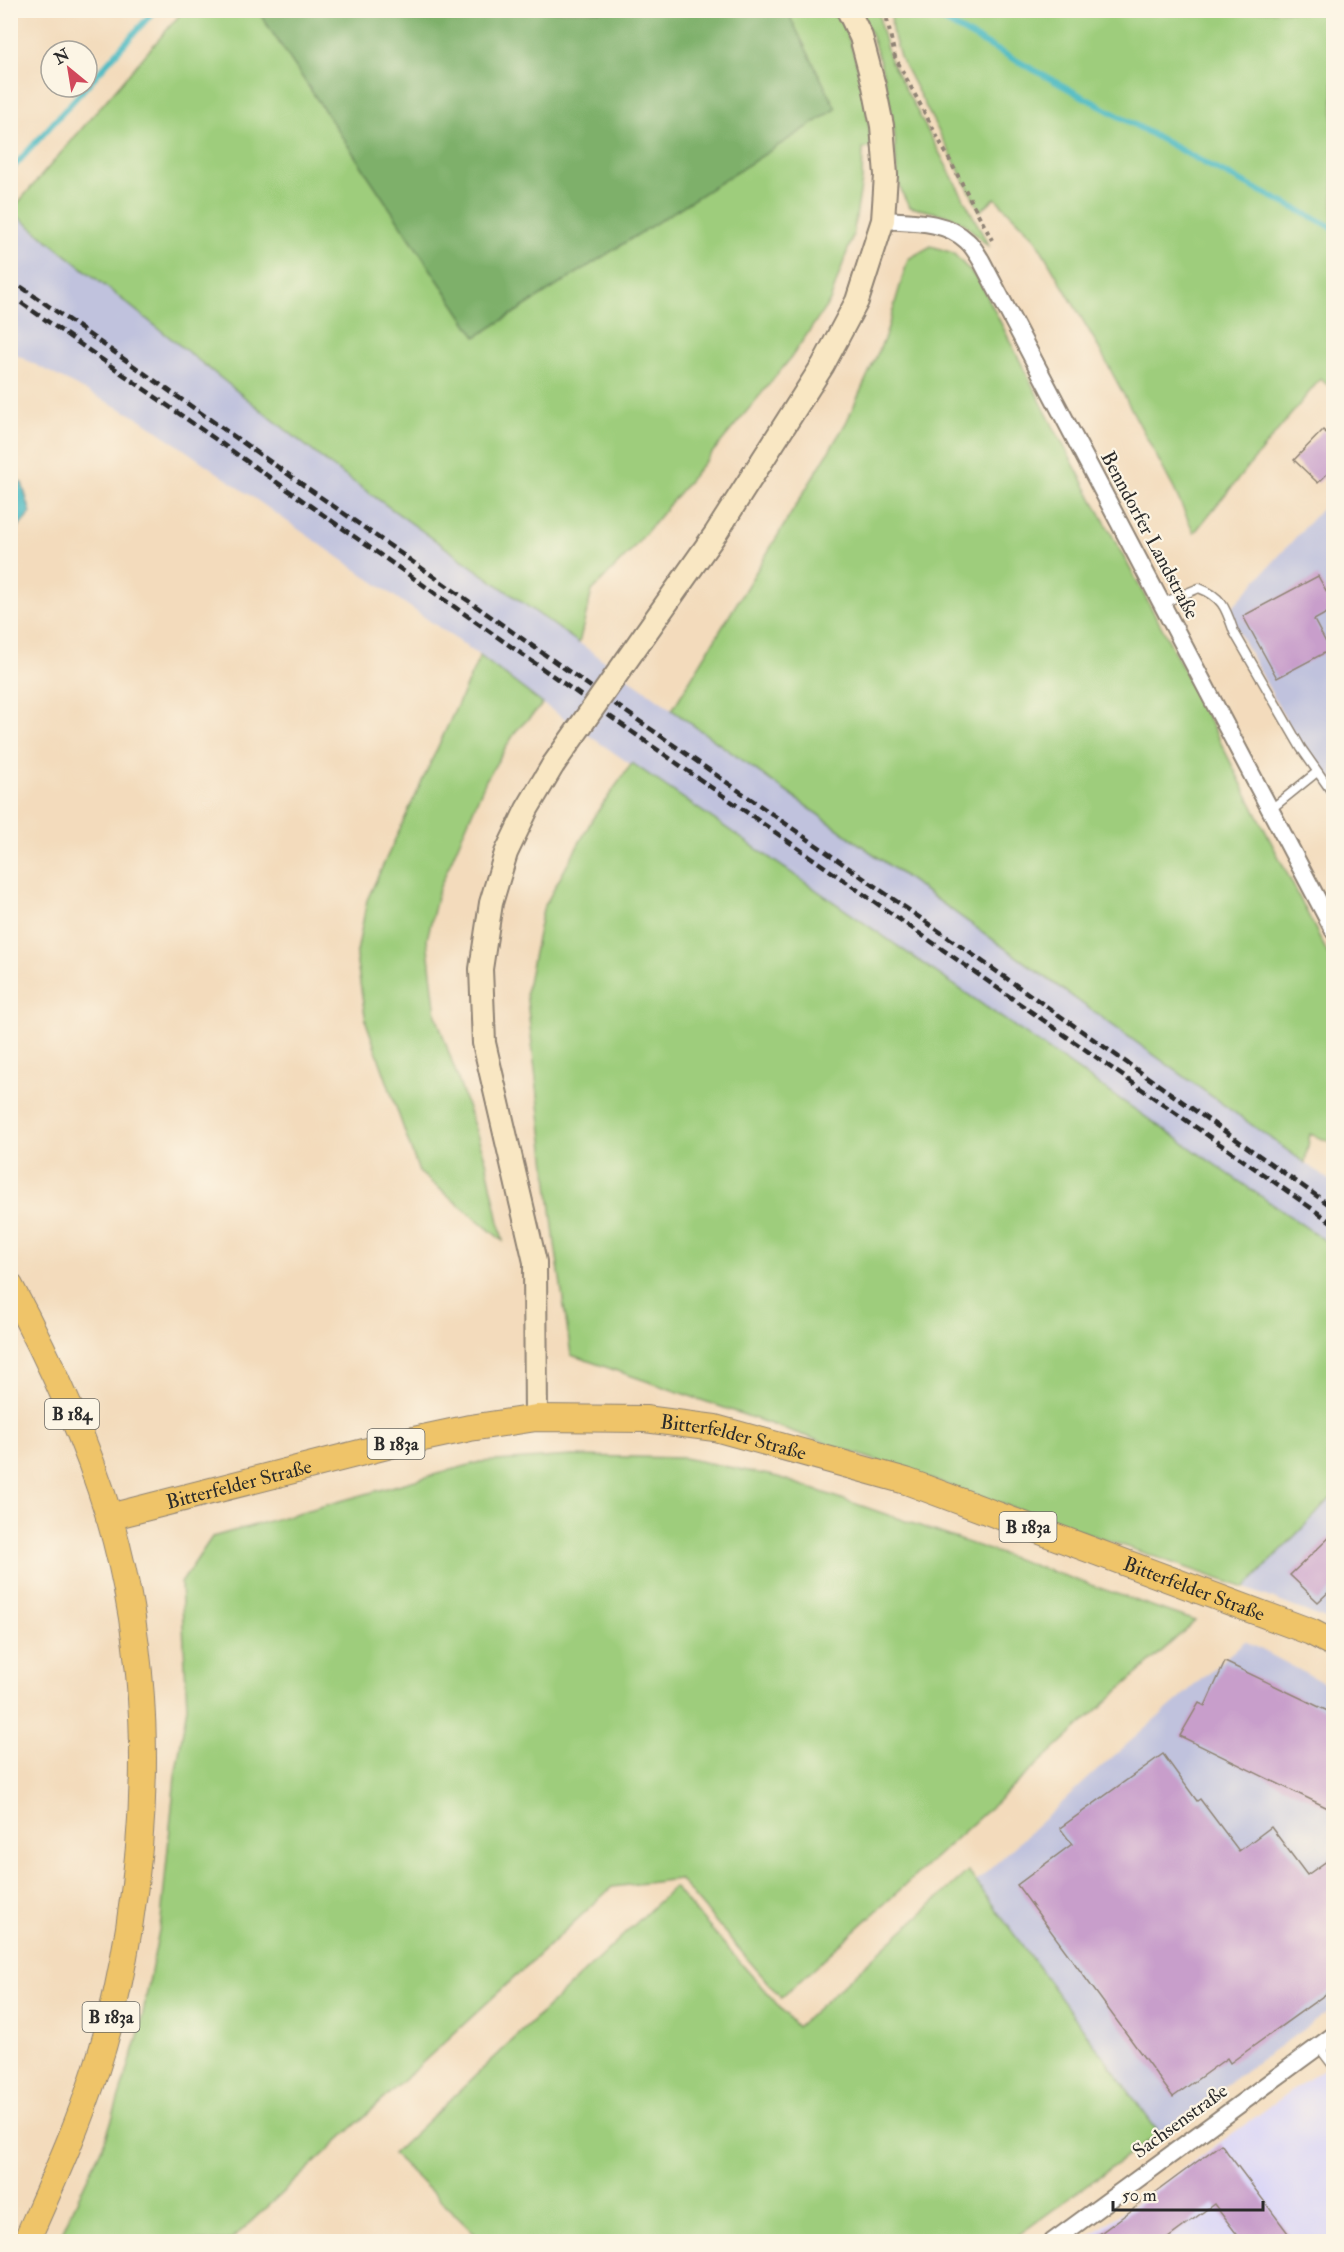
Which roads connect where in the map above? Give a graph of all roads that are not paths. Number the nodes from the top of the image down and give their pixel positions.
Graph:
1 (848, 10) edge
2 (883, 220) junction
3 (1163, 603) junction
4 (1317, 772) junction
5 (1334, 795) edge
6 (1270, 810) junction
7 (1334, 931) edge
8 (10, 1286) edge
9 (536, 1418) junction
10 (109, 1517) junction
11 (1334, 1644) edge
12 (1334, 2035) edge
13 (1318, 2046) junction
14 (1334, 2067) edge
15 (26, 2241) edge
16 (1052, 2241) edge

1 - 2 main road
2 - 3 street, Benndorfer Landstraße
2 - 9 main road, bridge
3 - 4 lane
3 - 6 street, Benndorfer Landstraße
4 - 5 lane
4 - 6 lane
6 - 7 street, Benndorfer Landstraße
8 - 10 main road, B 184
9 - 10 main road, Bitterfelder Straße / B 183a
9 - 11 main road, Bitterfelder Straße / B 183a
10 - 15 main road, B 183a
12 - 13 street, Sachsenstraße
13 - 14 lane
13 - 16 street, Sachsenstraße

